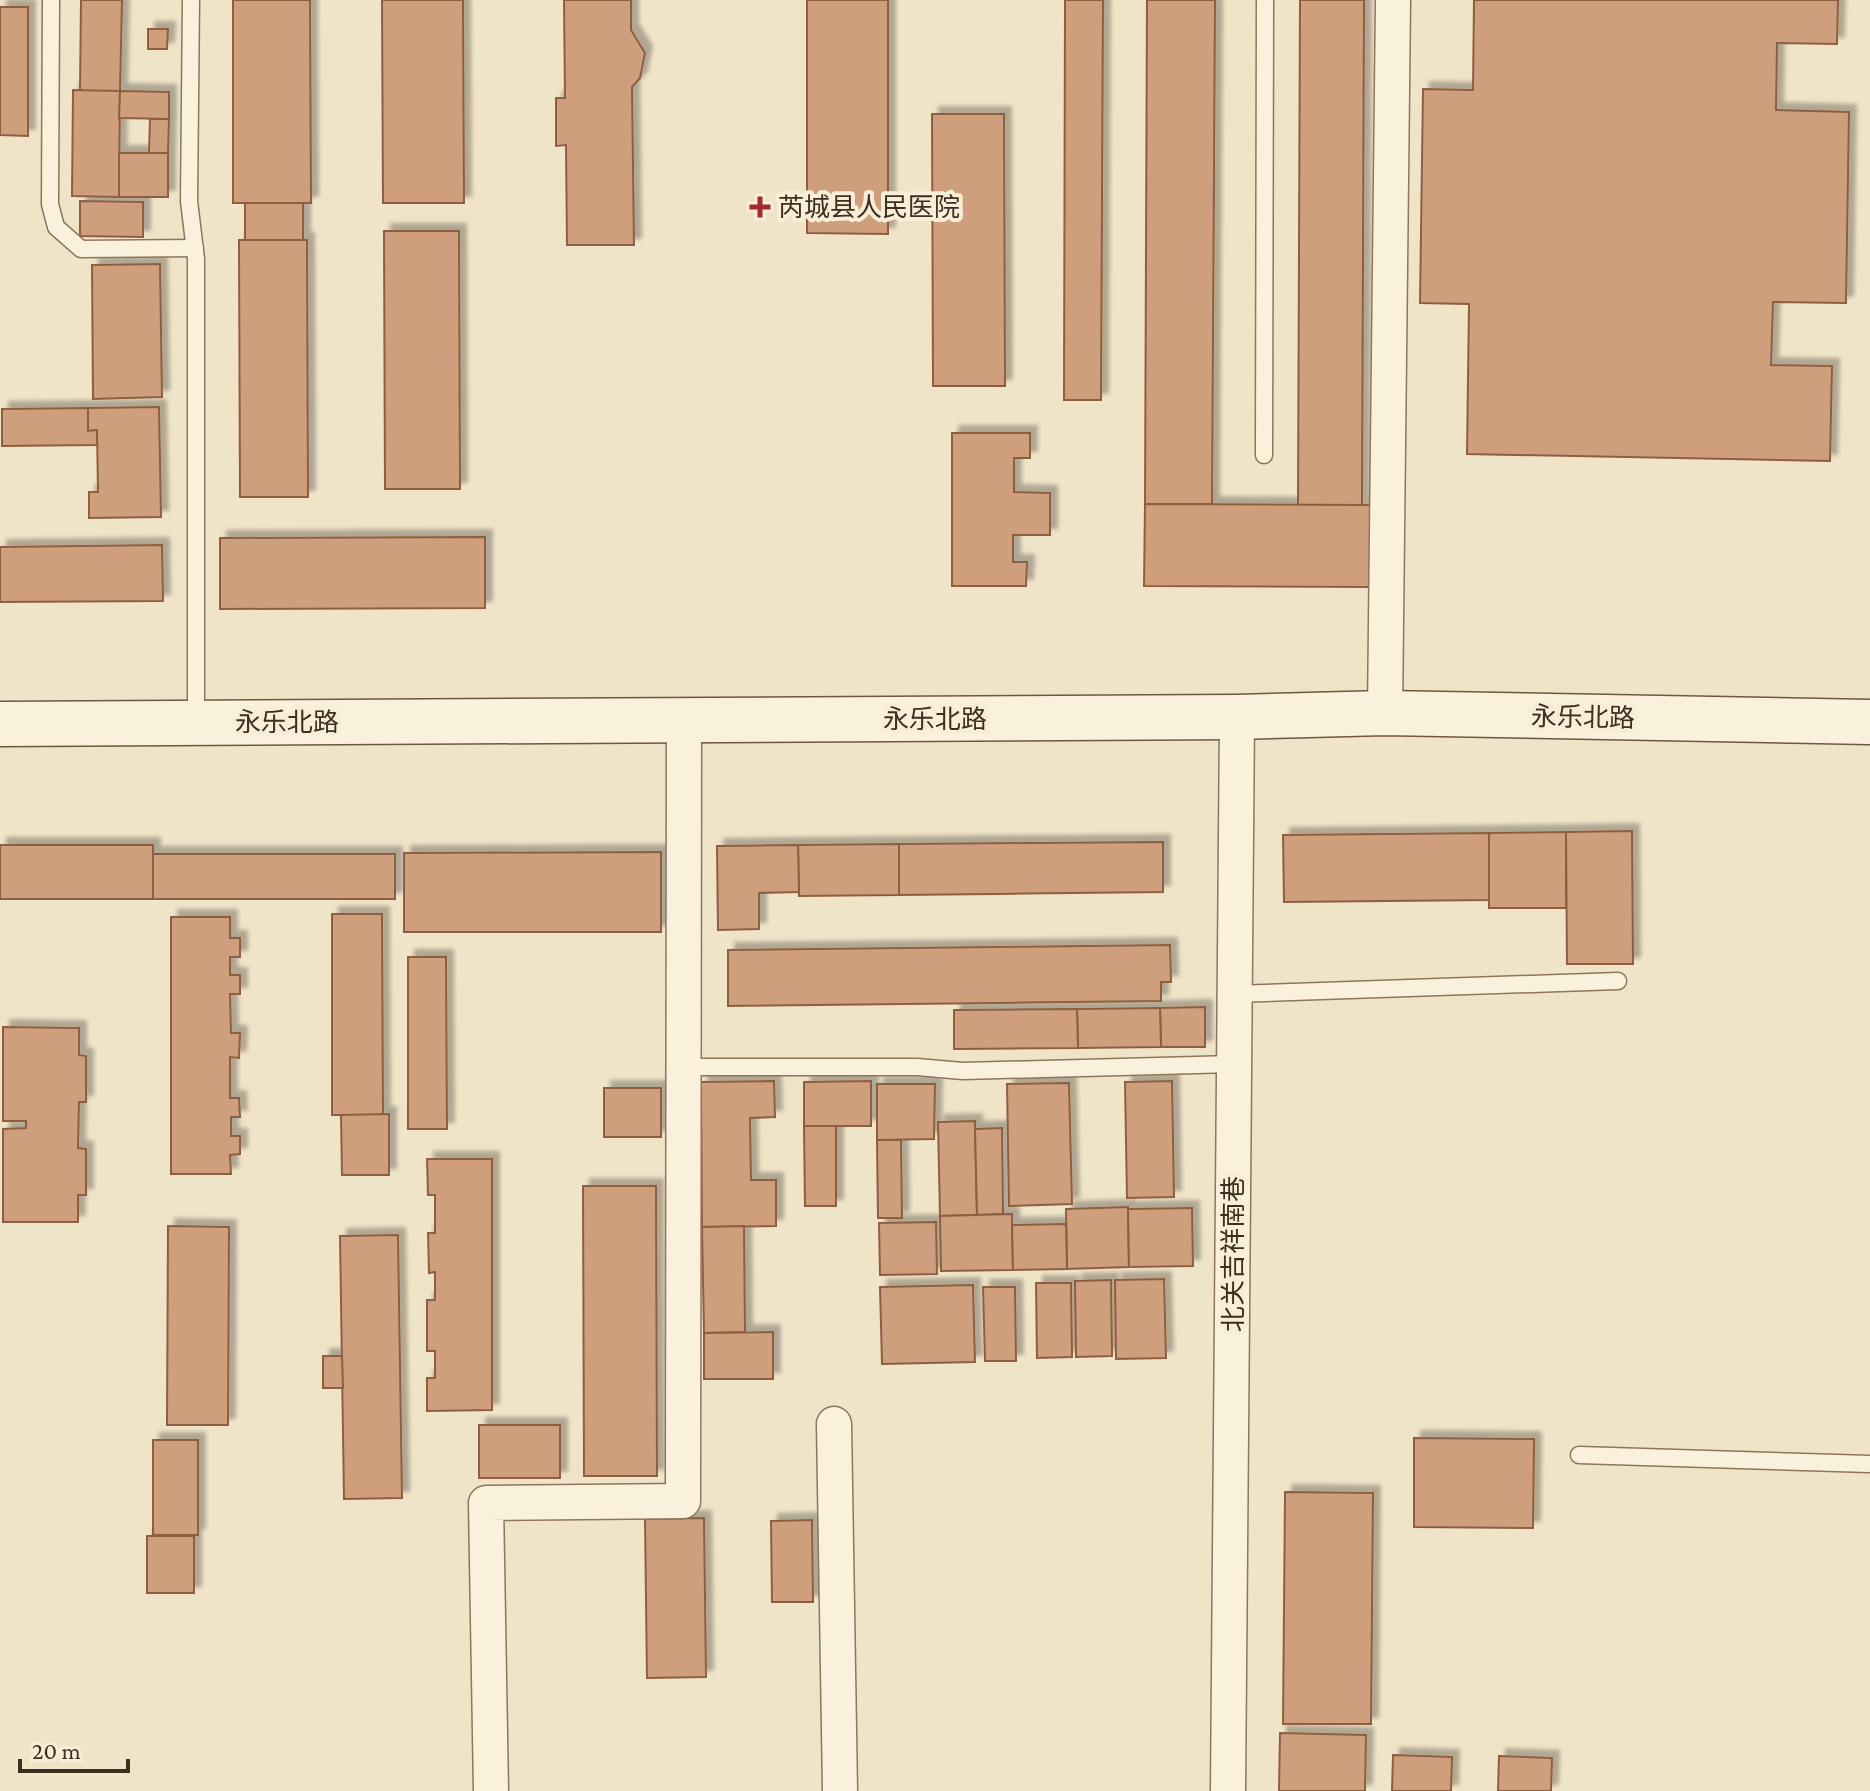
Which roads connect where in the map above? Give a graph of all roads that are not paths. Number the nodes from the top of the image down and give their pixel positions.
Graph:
1 (51, 0) edge
2 (191, 0) edge
3 (1265, 0) edge
4 (1393, 0) edge
5 (195, 248) junction
6 (1264, 455) dead end
7 (1385, 713) junction
8 (1237, 717) junction
9 (684, 720) junction
10 (1870, 722) edge
11 (196, 723) junction
12 (0, 724) edge
13 (1618, 981) dead end
14 (1234, 994) junction
15 (1234, 1064) junction
16 (684, 1067) junction
17 (834, 1424) dead end
18 (1579, 1455) dead end
19 (1870, 1464) edge
20 (491, 1791) edge
21 (840, 1791) edge
22 (1228, 1791) edge

1 - 5 lane
2 - 5 lane
3 - 6 lane
4 - 7 street
5 - 11 lane
7 - 8 main road, 永乐北路
7 - 10 main road, 永乐北路
8 - 9 main road, 永乐北路
8 - 14 street, 北关吉祥南巷
9 - 11 main road, 永乐北路
9 - 16 street
11 - 12 main road, 永乐北路
13 - 14 lane
14 - 15 street, 北关吉祥南巷
15 - 16 lane
15 - 22 street, 北关吉祥南巷
16 - 20 street
17 - 21 street
18 - 19 lane

